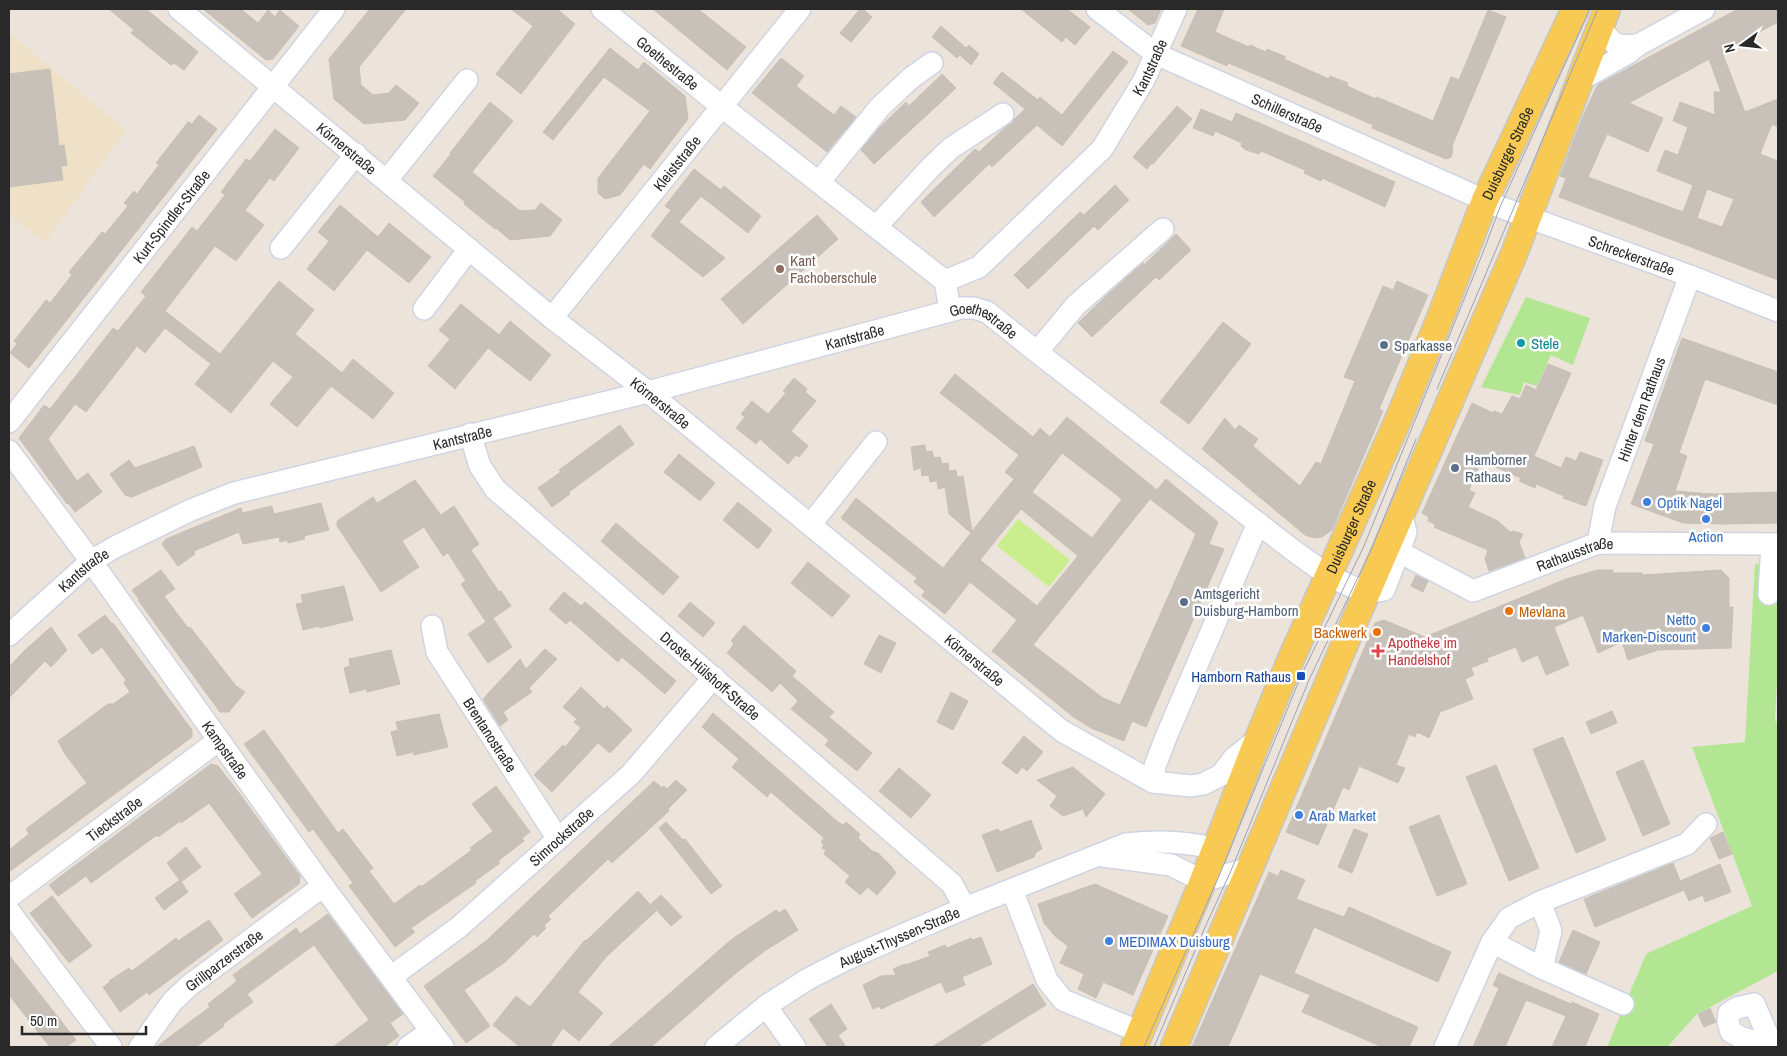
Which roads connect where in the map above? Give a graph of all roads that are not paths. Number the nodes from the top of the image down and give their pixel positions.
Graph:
1 (179, 9) edge
2 (334, 9) edge
3 (602, 9) edge
4 (800, 9) edge
5 (1097, 9) edge
6 (1176, 9) edge
7 (1575, 9) edge
8 (1704, 9) edge
9 (1603, 18) edge
10 (1638, 45) junction
11 (1156, 54) junction
12 (932, 63) dead end
13 (466, 80) dead end
14 (1579, 81) junction
15 (273, 85) junction
16 (721, 106) junction
17 (1003, 114) dead end
18 (356, 154) junction
19 (387, 180) junction
20 (819, 182) junction
21 (1485, 200) junction
22 (1528, 218) junction
23 (876, 227) junction
24 (1163, 228) dead end
25 (281, 248) dead end
26 (469, 249) junction
27 (1690, 276) junction
28 (945, 281) junction
29 (424, 309) dead end
30 (950, 310) junction
31 (1778, 311) edge
32 (552, 318) junction
33 (1037, 352) junction
34 (648, 392) junction
35 (9, 422) edge
36 (470, 434) junction
37 (876, 442) dead end
38 (9, 451) edge
39 (1258, 523) junction
40 (810, 524) junction
41 (1598, 543) junction
42 (1775, 544) edge
43 (1393, 549) junction
44 (92, 561) junction
45 (1329, 576) junction
46 (1367, 593) junction
47 (1769, 594) dead end
48 (432, 626) dead end
49 (9, 636) edge
50 (714, 677) junction
51 (1258, 739) junction
52 (219, 740) junction
53 (1153, 782) junction
54 (1706, 824) dead end
55 (558, 839) junction
56 (1215, 848) junction
57 (1098, 855) junction
58 (1250, 868) junction
59 (1203, 881) junction
60 (323, 886) junction
61 (1012, 890) junction
62 (9, 897) edge
63 (1540, 902) junction
64 (965, 908) junction
65 (9, 911) edge
66 (1492, 942) junction
67 (1542, 968) junction
68 (390, 977) junction
69 (1623, 1004) dead end
70 (766, 1006) junction
71 (437, 1039) edge
72 (1137, 1040) edge
73 (111, 1047) edge
74 (140, 1047) edge
75 (408, 1047) edge
76 (716, 1047) edge
77 (795, 1047) edge
78 (1174, 1047) edge
79 (1445, 1047) edge

1 - 15 street, Körnerstraße
2 - 15 street, Kurt-Spindler-Straße
3 - 16 street, Goethestraße
4 - 16 street, Kleiststraße
5 - 11 street, Schillerstraße
6 - 11 street, Kantstraße
7 - 21 main road, Duisburger Straße
8 - 10 street
9 - 10 street
9 - 14 main road
10 - 14 street
11 - 21 street, Schillerstraße
11 - 28 street, Kantstraße
12 - 20 street
13 - 19 street
14 - 22 main road
15 - 18 street, Körnerstraße
15 - 35 street, Kurt-Spindler-Straße
16 - 20 street, Goethestraße
16 - 32 street, Kleiststraße
17 - 23 street
18 - 19 street, Körnerstraße
18 - 25 street
19 - 26 street, Körnerstraße
20 - 23 street, Goethestraße
21 - 22 street, Schreckerstraße
21 - 45 main road, Duisburger Straße
22 - 27 street, Schreckerstraße
22 - 43 main road
23 - 28 street, Goethestraße
24 - 33 street
26 - 29 street
26 - 32 street, Körnerstraße
27 - 31 street, Schreckerstraße
27 - 41 street, Hinter dem Rathaus
28 - 30 street, Goethestraße
30 - 33 street, Goethestraße
30 - 34 street, Kantstraße
32 - 34 street, Körnerstraße
33 - 39 street, Goethestraße
34 - 36 street, Kantstraße
34 - 40 street, Körnerstraße
36 - 44 street, Kantstraße
36 - 50 street, Droste-Hülshoff-Straße
37 - 40 street
38 - 44 street, Kampstraße
39 - 45 street, Goethestraße
39 - 53 street
40 - 53 street, Körnerstraße
41 - 42 street, Rathausstraße
41 - 43 street, Rathausstraße
42 - 47 street
43 - 46 main road
44 - 49 street, Kantstraße
44 - 52 street, Kampstraße
45 - 46 street, Goethestraße
45 - 51 main road, Duisburger Straße
46 - 58 main road
48 - 55 street, Brentanostraße
50 - 55 street, Simrockstraße
50 - 64 street, Droste-Hülshoff-Straße
51 - 53 street
51 - 56 main road, Duisburger Straße
52 - 60 street, Kampstraße
52 - 62 street, Tieckstraße
54 - 63 street
55 - 68 street, Simrockstraße
56 - 57 street, August-Thyssen-Straße
56 - 59 main road, Duisburger Straße
57 - 59 street, August-Thyssen-Straße
57 - 61 street, August-Thyssen-Straße
58 - 59 street
58 - 78 main road
59 - 72 main road, Duisburger Straße
60 - 68 street, Kampstraße
60 - 74 street, Grillparzerstraße
61 - 64 street, August-Thyssen-Straße
61 - 72 street
63 - 66 street
63 - 67 street
64 - 70 street, August-Thyssen-Straße
65 - 73 street
66 - 67 street
66 - 79 street
67 - 69 street
68 - 71 street, Kampstraße
70 - 76 street, August-Thyssen-Straße
70 - 77 street
71 - 75 street

